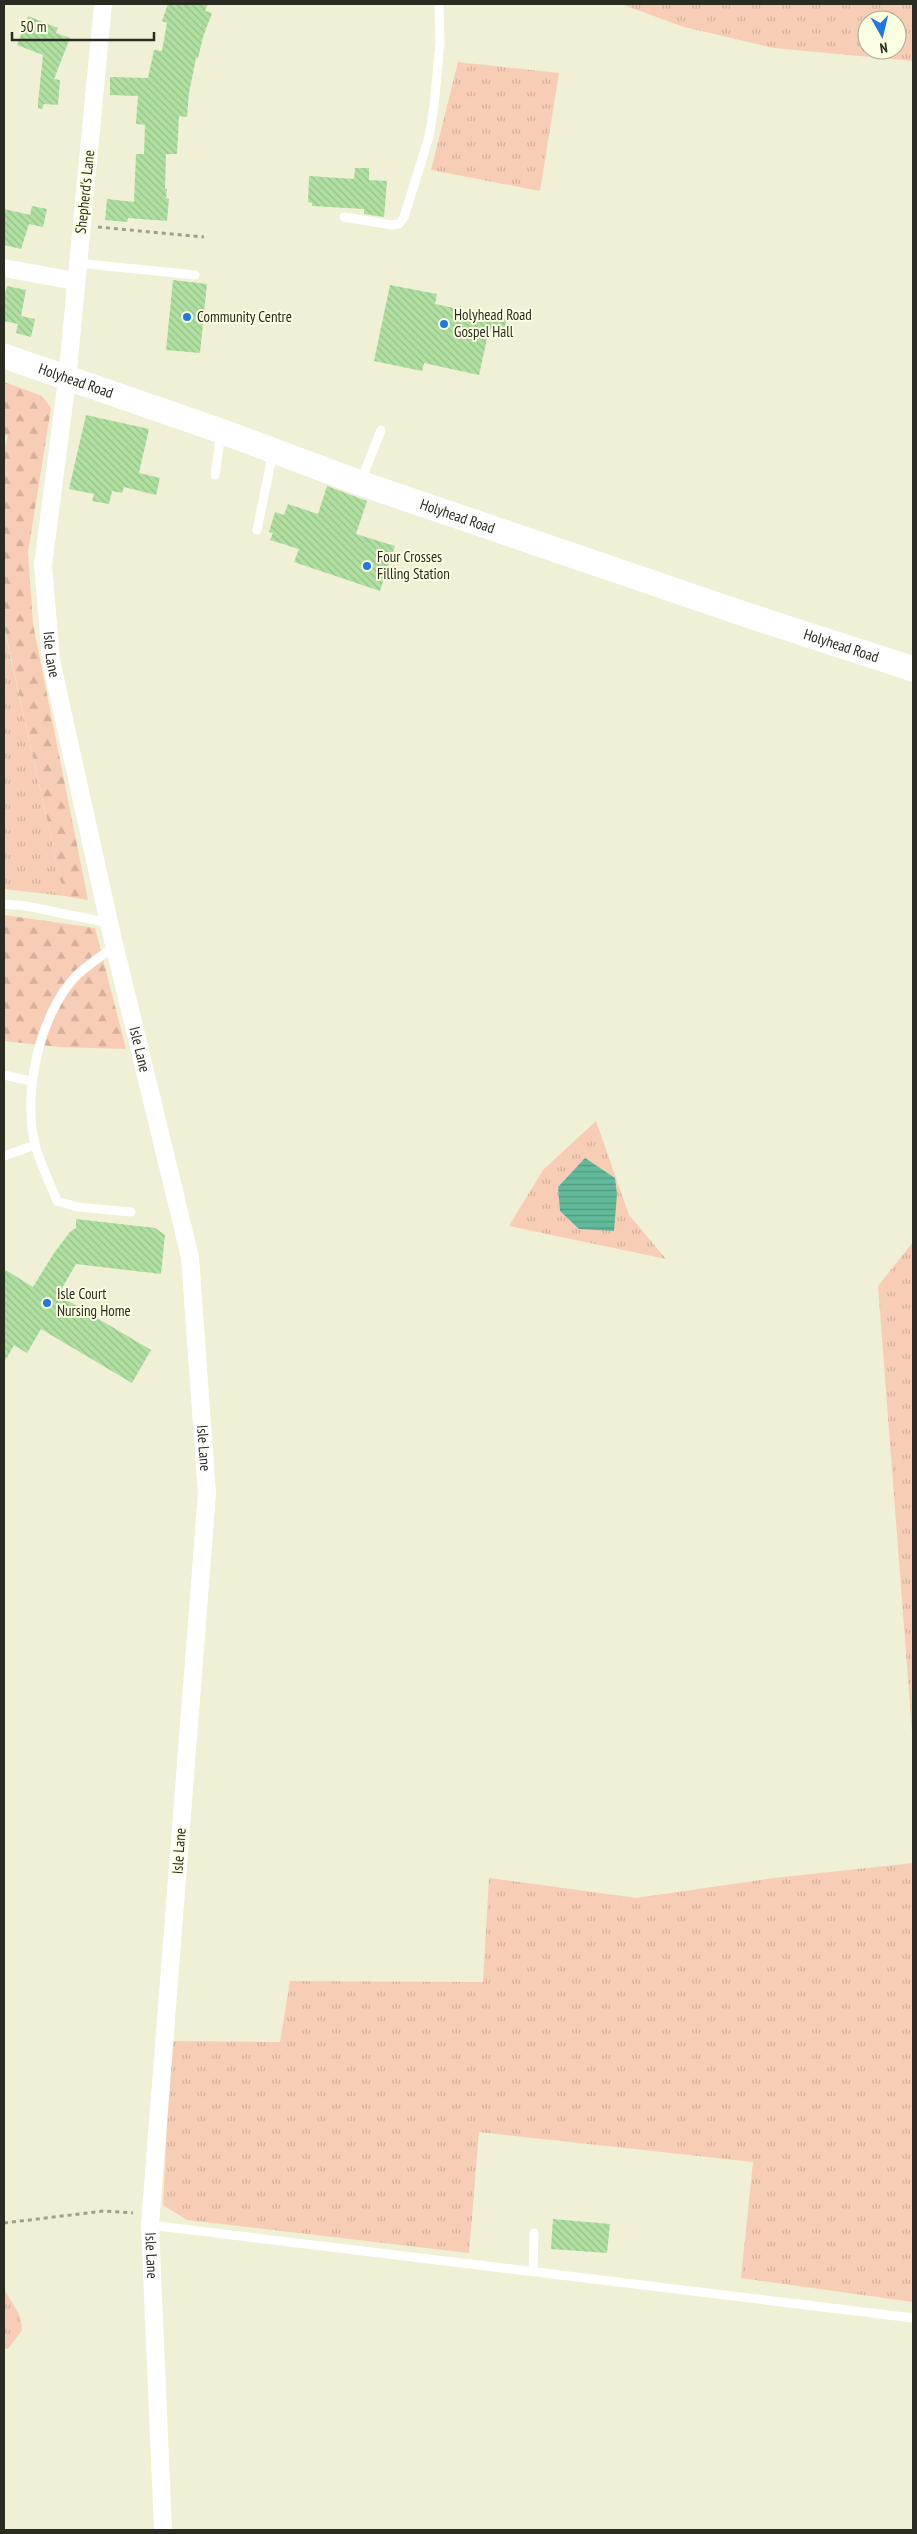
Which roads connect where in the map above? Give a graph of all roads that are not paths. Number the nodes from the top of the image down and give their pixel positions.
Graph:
1 (103, 4) edge
2 (439, 4) edge
3 (344, 217) dead end
4 (77, 263) junction
5 (4, 268) edge
6 (195, 275) dead end
7 (75, 281) junction
8 (4, 356) edge
9 (67, 380) junction
10 (381, 430) dead end
11 (221, 431) junction
12 (273, 452) junction
13 (215, 475) dead end
14 (360, 483) junction
15 (257, 530) dead end
16 (913, 669) edge
17 (4, 904) edge
18 (109, 924) junction
19 (115, 946) junction
20 (4, 1075) edge
21 (31, 1081) junction
22 (35, 1145) junction
23 (4, 1156) edge
24 (131, 1212) dead end
25 (150, 2225) junction
26 (534, 2233) dead end
27 (533, 2272) junction
28 (913, 2318) edge
29 (159, 2530) edge

1 - 4 street, Shepherd's Lane
2 - 3 lane
4 - 6 lane
4 - 7 street, Shepherd's Lane
5 - 7 street
7 - 9 street, Shepherd's Lane
8 - 9 main road, Holyhead Road
9 - 11 main road, Holyhead Road
9 - 18 street, Isle Lane
10 - 14 lane
11 - 12 main road, Holyhead Road
11 - 13 lane
12 - 14 main road, Holyhead Road
12 - 15 lane
14 - 16 main road, Holyhead Road
17 - 18 lane
18 - 19 street, Isle Lane
19 - 21 lane
19 - 25 street, Isle Lane
20 - 21 lane
21 - 22 lane
22 - 23 lane
22 - 24 lane
25 - 27 lane
25 - 29 street, Isle Lane
26 - 27 lane
27 - 28 lane

